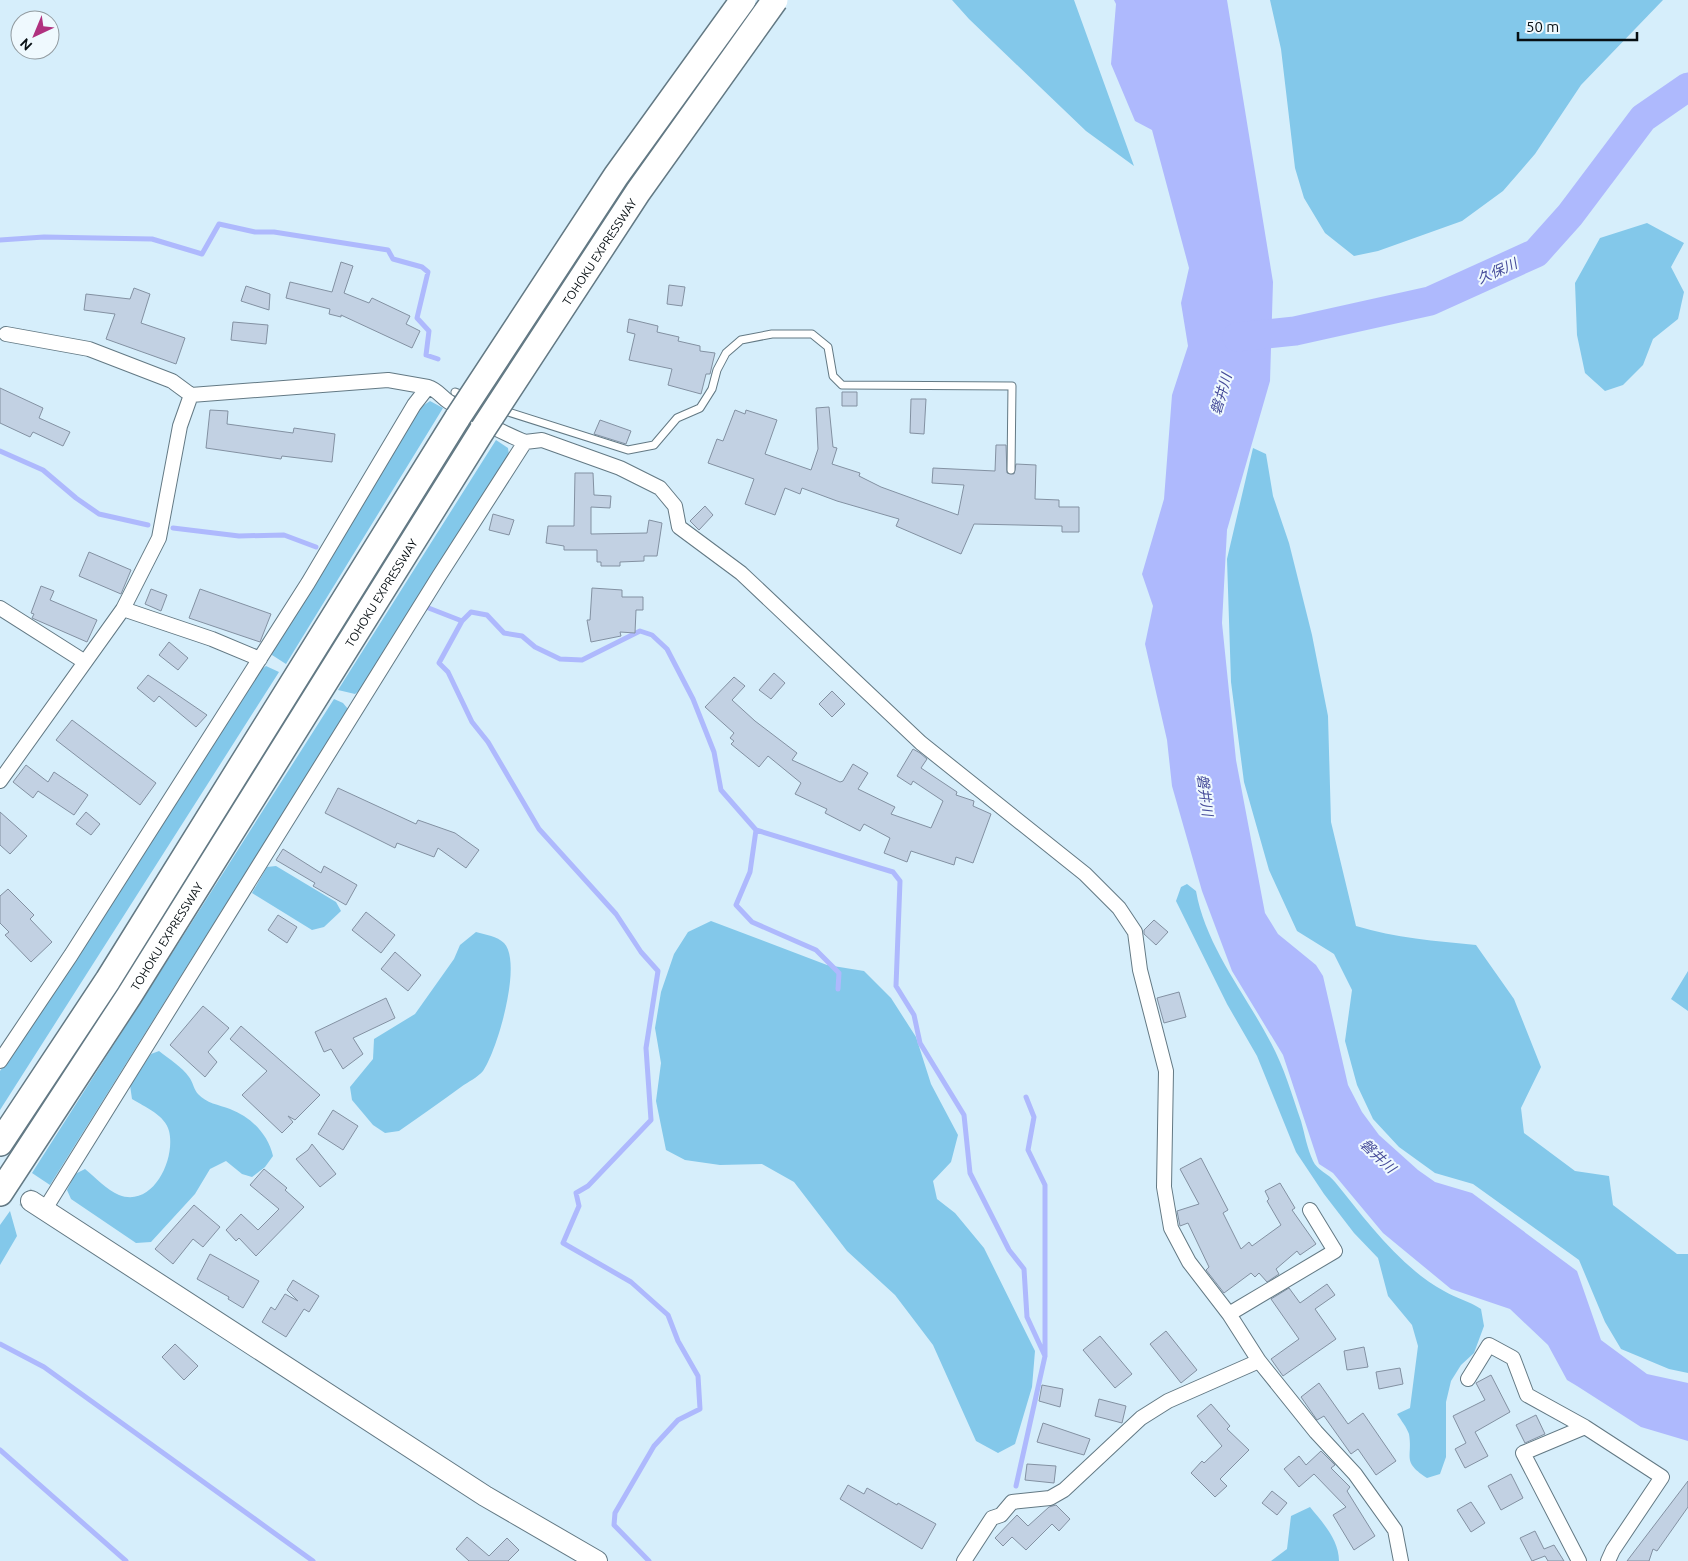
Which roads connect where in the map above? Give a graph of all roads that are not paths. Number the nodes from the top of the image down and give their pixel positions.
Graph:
1 (742, 0) edge
2 (775, 0) edge
3 (6, 334) dead end
4 (433, 389) junction
5 (455, 392) joint
6 (191, 395) junction
7 (525, 442) junction
8 (1011, 470) dead end
9 (0, 608) edge
10 (124, 609) junction
11 (260, 659) junction
12 (85, 662) junction
13 (0, 782) edge
14 (0, 1061) edge
15 (0, 1143) edge
16 (0, 1193) edge
17 (38, 1205) joint
18 (1310, 1210) dead end
19 (1229, 1314) junction
20 (1259, 1361) junction
21 (1468, 1379) dead end
22 (1585, 1427) junction
23 (596, 1561) edge
24 (964, 1561) edge
25 (1401, 1561) edge
26 (1578, 1561) edge
27 (1608, 1561) edge

1 - 15 highway, TOHOKU EXPRESSWAY, bridge
2 - 16 highway, TOHOKU EXPRESSWAY, bridge
3 - 6 street
4 - 5 street
4 - 6 street
4 - 7 street
4 - 11 street
5 - 8 lane
6 - 10 street
7 - 17 street
7 - 19 street
9 - 12 street
10 - 11 street
10 - 12 street
11 - 14 street
12 - 13 street
17 - 23 street
18 - 19 street
19 - 20 street
20 - 24 street
20 - 25 street
21 - 22 street
22 - 26 street
22 - 27 street

